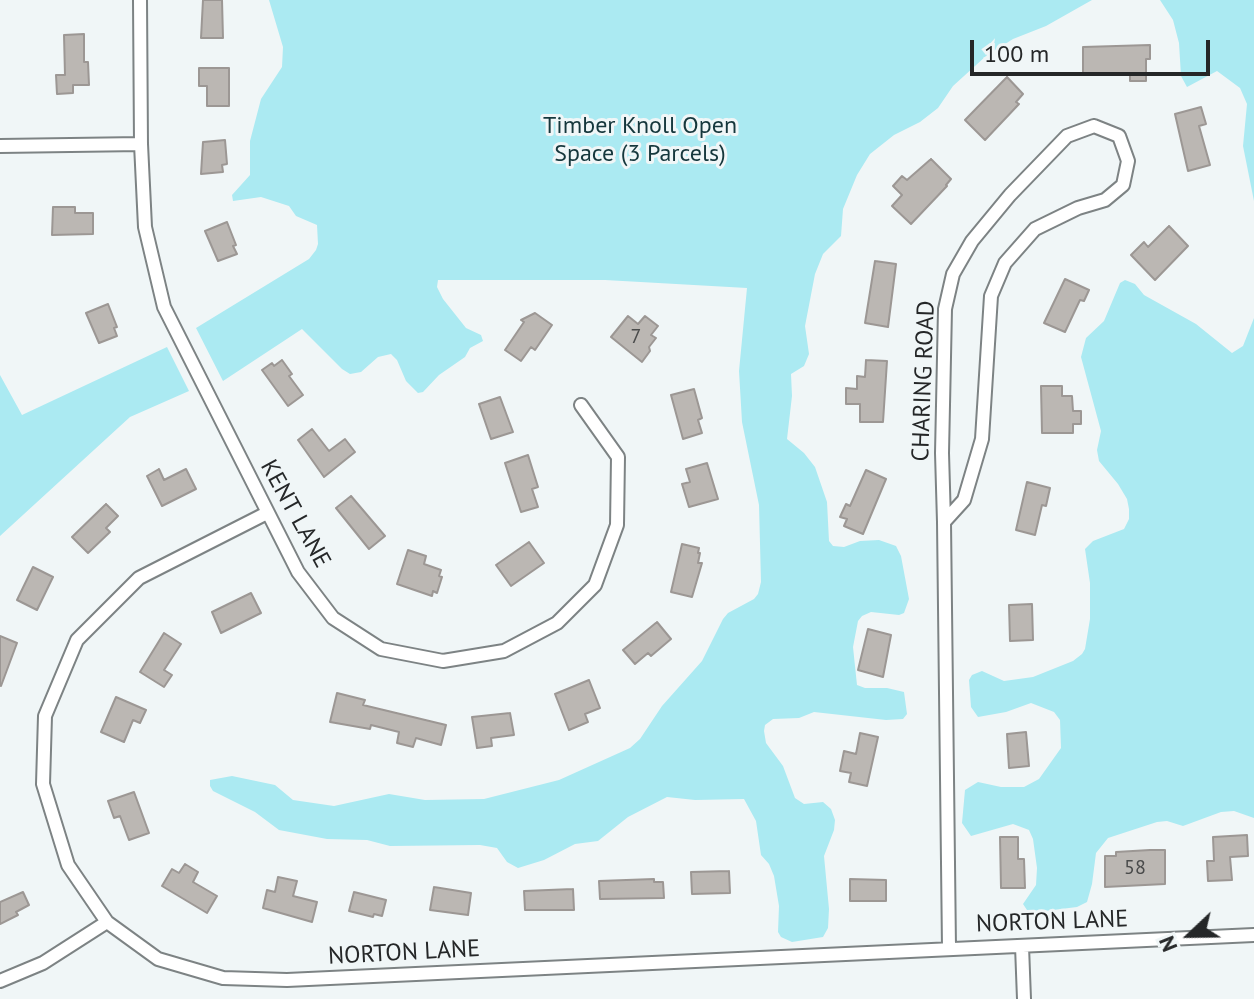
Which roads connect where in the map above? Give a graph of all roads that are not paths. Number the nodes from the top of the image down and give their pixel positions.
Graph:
1 (140, 0) edge
2 (141, 144) junction
3 (0, 146) edge
4 (581, 405) dead end
5 (267, 513) junction
6 (944, 522) junction
7 (107, 922) junction
8 (1254, 935) edge
9 (1022, 946) junction
10 (949, 948) junction
11 (0, 981) edge
12 (1024, 999) edge

1 - 2 street, KENT LANE
2 - 3 street
2 - 5 street, KENT LANE
4 - 5 street, KENT LANE
5 - 7 street, NORTON LANE
6 - 6 street, CHARING ROAD
6 - 10 street, CHARING ROAD
7 - 10 street, NORTON LANE
7 - 11 street
8 - 9 street, NORTON LANE
9 - 10 street, NORTON LANE
9 - 12 street

